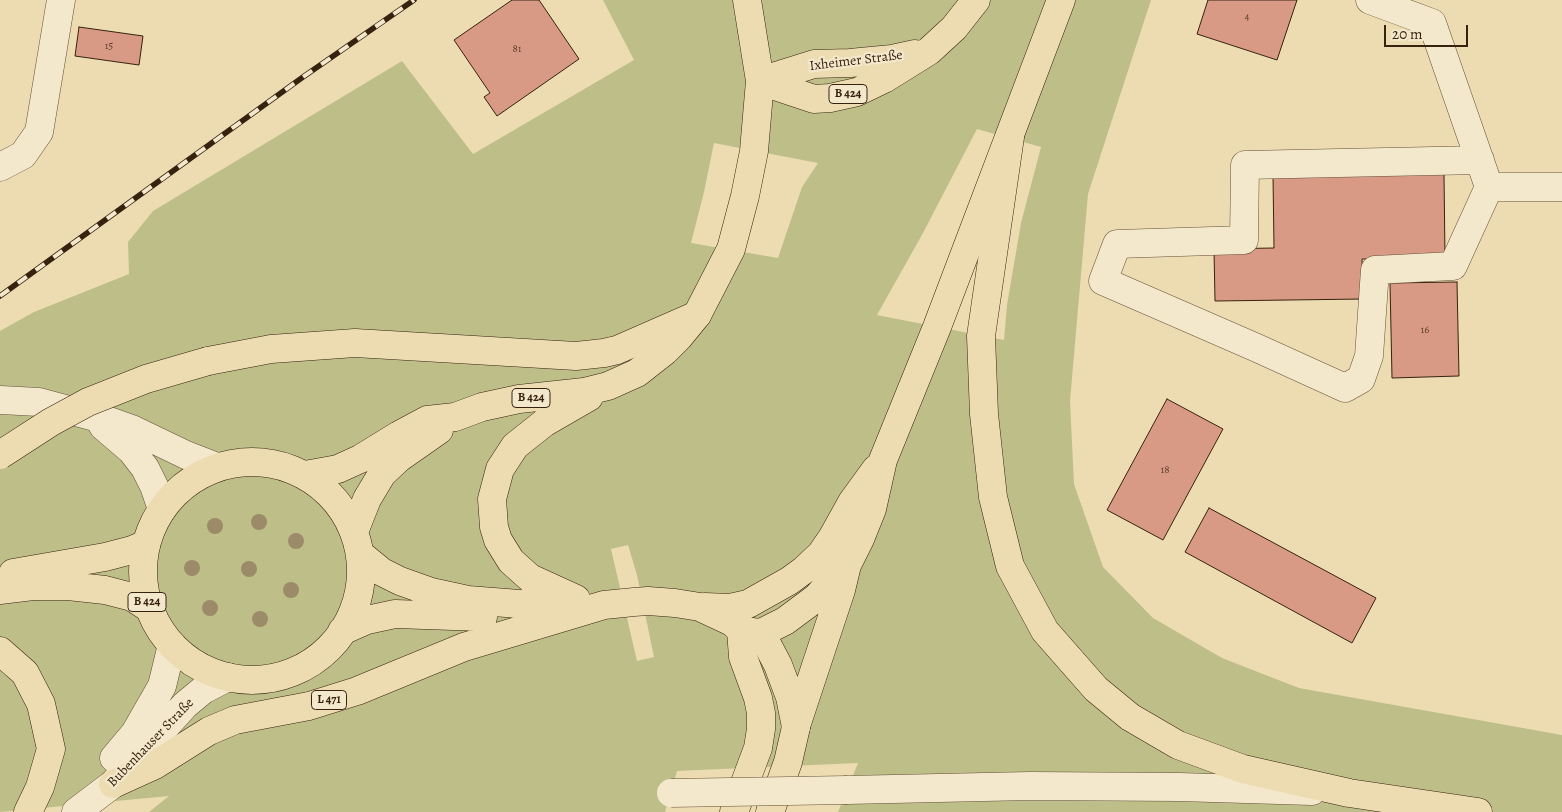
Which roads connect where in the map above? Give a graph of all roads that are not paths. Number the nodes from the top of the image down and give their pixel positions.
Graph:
1 (61, 0) edge
2 (747, 0) edge
3 (976, 0) edge
4 (1061, 0) edge
5 (1370, 0) edge
6 (760, 81) junction
7 (1010, 137) junction
8 (1480, 160) junction
9 (0, 167) edge
10 (1489, 187) junction
11 (1562, 187) edge
12 (697, 315) junction
13 (608, 386) junction
14 (0, 400) edge
15 (86, 414) junction
16 (455, 417) junction
17 (0, 455) edge
18 (883, 460) junction
19 (217, 467) junction
20 (305, 475) junction
21 (162, 509) junction
22 (357, 543) junction
23 (146, 544) junction
24 (847, 565) junction
25 (0, 575) edge
26 (0, 590) edge
27 (576, 599) junction
28 (748, 604) junction
29 (604, 605) junction
30 (698, 606) junction
31 (149, 608) junction
32 (550, 622) junction
33 (741, 630) junction
34 (342, 631) junction
35 (172, 645) junction
36 (0, 651) edge
37 (228, 677) junction
38 (796, 728) junction
39 (113, 784) junction
40 (671, 793) dead end
41 (1349, 793) junction
42 (28, 812) edge
43 (69, 812) edge
44 (76, 812) edge
45 (734, 812) edge
46 (770, 812) edge
47 (1478, 812) edge

1 - 9 street
2 - 6 main road
3 - 6 main road, Ixheimer Straße / B 424
4 - 7 main road
5 - 8 street
6 - 12 main road, B 424
7 - 18 main road
7 - 41 main road
8 - 10 street
8 - 10 street
10 - 11 street
12 - 13 main road, B 424
12 - 17 main road, bridge
13 - 16 main road, B 424
13 - 27 main road, B 424
14 - 15 street
15 - 19 street
15 - 21 street
16 - 20 main road, B 424
16 - 22 main road, B 424
18 - 24 main road
18 - 28 main road
19 - 20 main road, B 424
19 - 21 main road, B 424
20 - 22 main road, B 424
21 - 23 main road, B 424
22 - 27 main road, B 424
22 - 34 main road, B 424
23 - 25 main road
23 - 31 main road, B 424
24 - 33 main road
24 - 38 main road
26 - 31 main road
27 - 29 main road, B 424
28 - 30 main road
28 - 33 main road
29 - 30 main road, B 424
29 - 32 main road, B 424
30 - 33 main road, B 424
31 - 35 main road, B 424
32 - 34 main road, B 424
32 - 39 main road, L 471
33 - 38 main road, B 424
33 - 45 main road
34 - 37 main road, B 424
35 - 37 main road, B 424
35 - 43 street, Bubenhauser Straße
36 - 42 main road
37 - 39 street, Bubenhauser Straße
38 - 46 main road
39 - 44 street, Bubenhauser Straße
40 - 41 street, bridge
41 - 47 main road

